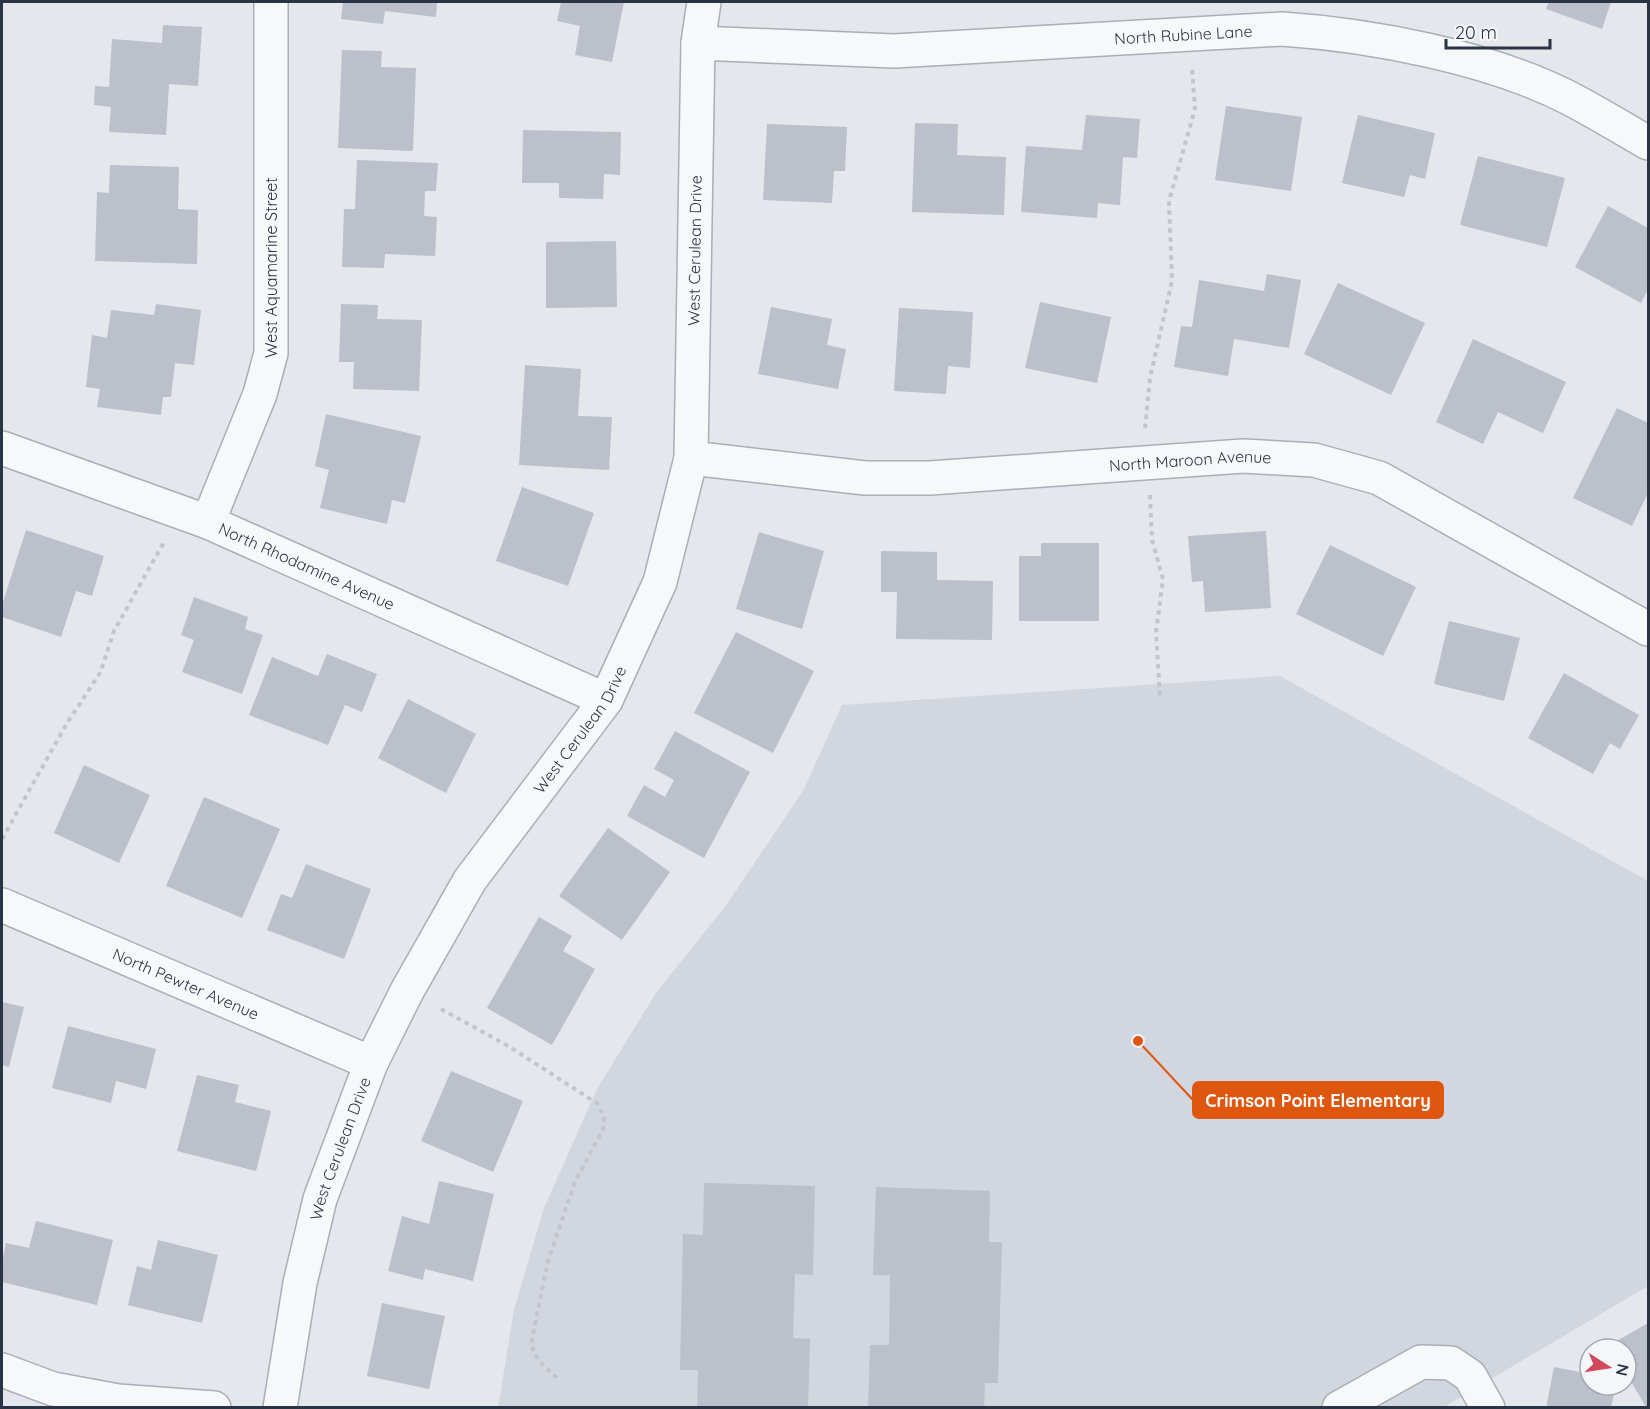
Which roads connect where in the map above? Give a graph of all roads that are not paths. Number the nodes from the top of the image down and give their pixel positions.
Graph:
1 (272, 2) edge
2 (704, 2) edge
3 (698, 43) junction
4 (1648, 143) edge
5 (2, 448) edge
6 (691, 458) junction
7 (208, 522) junction
8 (1648, 629) edge
9 (606, 700) junction
10 (2, 905) edge
11 (370, 1063) junction
12 (2, 1370) edge
13 (214, 1407) edge
14 (280, 1407) edge
15 (1339, 1407) edge
16 (1488, 1407) edge

1 - 7 street, West Aquamarine Street
2 - 3 street, West Cerulean Drive
3 - 4 street, North Rubine Lane
3 - 6 street, West Cerulean Drive
5 - 7 street, North Rhodamine Avenue
6 - 8 street, North Maroon Avenue
6 - 9 street, West Cerulean Drive
7 - 9 street, North Rhodamine Avenue
9 - 11 street, West Cerulean Drive
10 - 11 street, North Pewter Avenue
11 - 14 street, West Cerulean Drive
12 - 13 street
15 - 16 street

